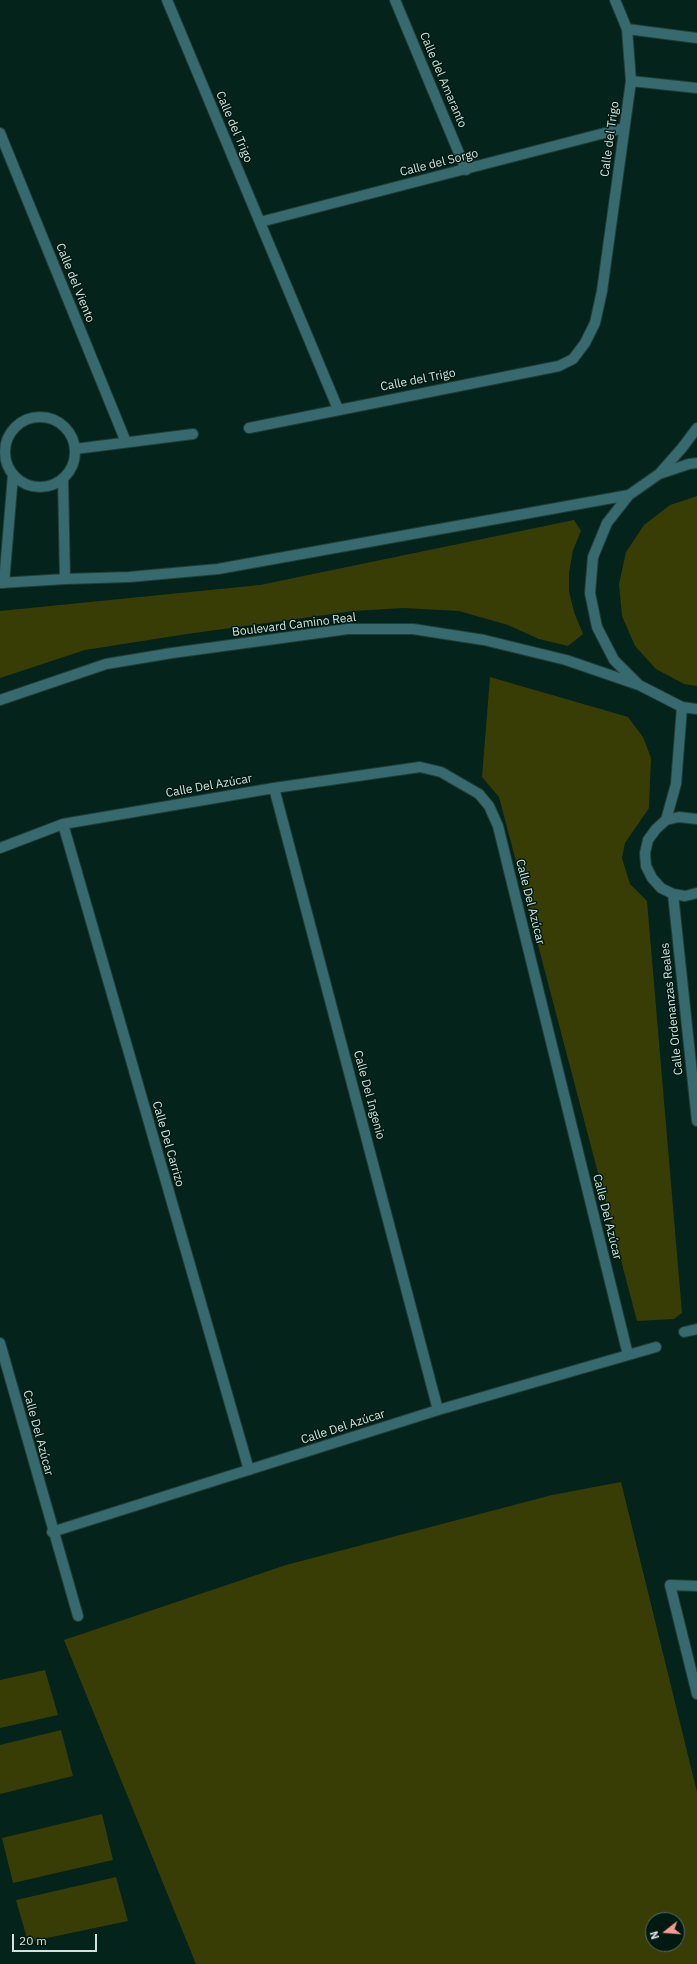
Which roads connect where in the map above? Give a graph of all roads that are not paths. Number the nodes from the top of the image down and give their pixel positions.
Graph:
1 (167, 0) edge
2 (395, 0) edge
3 (616, 0) edge
4 (628, 29) junction
5 (697, 38) edge
6 (631, 81) junction
7 (697, 88) edge
8 (624, 128) junction
9 (0, 133) edge
10 (466, 170) junction
11 (260, 222) junction
12 (338, 409) junction
13 (249, 428) dead end
14 (697, 428) edge
15 (193, 434) dead end
16 (126, 442) junction
17 (75, 449) junction
18 (2, 453) edge
19 (697, 463) edge
20 (659, 474) junction
21 (13, 475) junction
22 (63, 479) junction
23 (629, 495) junction
24 (65, 579) junction
25 (2, 583) edge
26 (639, 685) junction
27 (0, 700) edge
28 (682, 707) junction
29 (697, 709) edge
30 (274, 788) junction
31 (697, 819) edge
32 (666, 820) junction
33 (63, 824) junction
34 (0, 848) edge
35 (697, 893) edge
36 (673, 894) junction
37 (697, 1121) edge
38 (697, 1329) edge
39 (684, 1332) dead end
40 (0, 1342) edge
41 (656, 1348) dead end
42 (628, 1355) junction
43 (438, 1410) junction
44 (249, 1470) junction
45 (52, 1532) junction
46 (697, 1586) edge
47 (78, 1616) dead end
48 (697, 1694) edge

1 - 11 street, Calle del Trigo
2 - 10 street, Calle del Amaranto
3 - 4 street, Calle del Trigo
4 - 5 street
4 - 6 street, Calle del Trigo
6 - 7 street
6 - 8 street, Calle del Trigo
8 - 10 street, Calle del Sorgo
8 - 12 street, Calle del Trigo
9 - 16 street, Calle del Viento
10 - 11 street, Calle del Sorgo
11 - 12 street, Calle del Trigo
12 - 13 street
14 - 20 street
15 - 16 street
16 - 17 street
17 - 18 street
17 - 22 street
18 - 21 street
19 - 20 street
20 - 23 street
21 - 22 street
21 - 25 street
22 - 24 street
23 - 24 street
23 - 26 street
24 - 25 street
26 - 27 street, Boulevard Camino Real
26 - 28 street
28 - 29 street
28 - 32 street
30 - 33 street, Calle Del Azúcar
30 - 42 street, Calle Del Azúcar
30 - 43 street, Calle Del Ingenio
31 - 32 street
32 - 36 street
33 - 34 street, Calle Del Azúcar
33 - 44 street, Calle Del Carrizo
35 - 36 street
36 - 37 street, Calle Ordenanzas Reales
38 - 39 street
40 - 45 street, Calle Del Azúcar
41 - 42 street
42 - 43 street, Calle Del Azúcar
43 - 44 street, Calle Del Azúcar
44 - 45 street, Calle Del Azúcar
45 - 47 street
46 - 48 street

